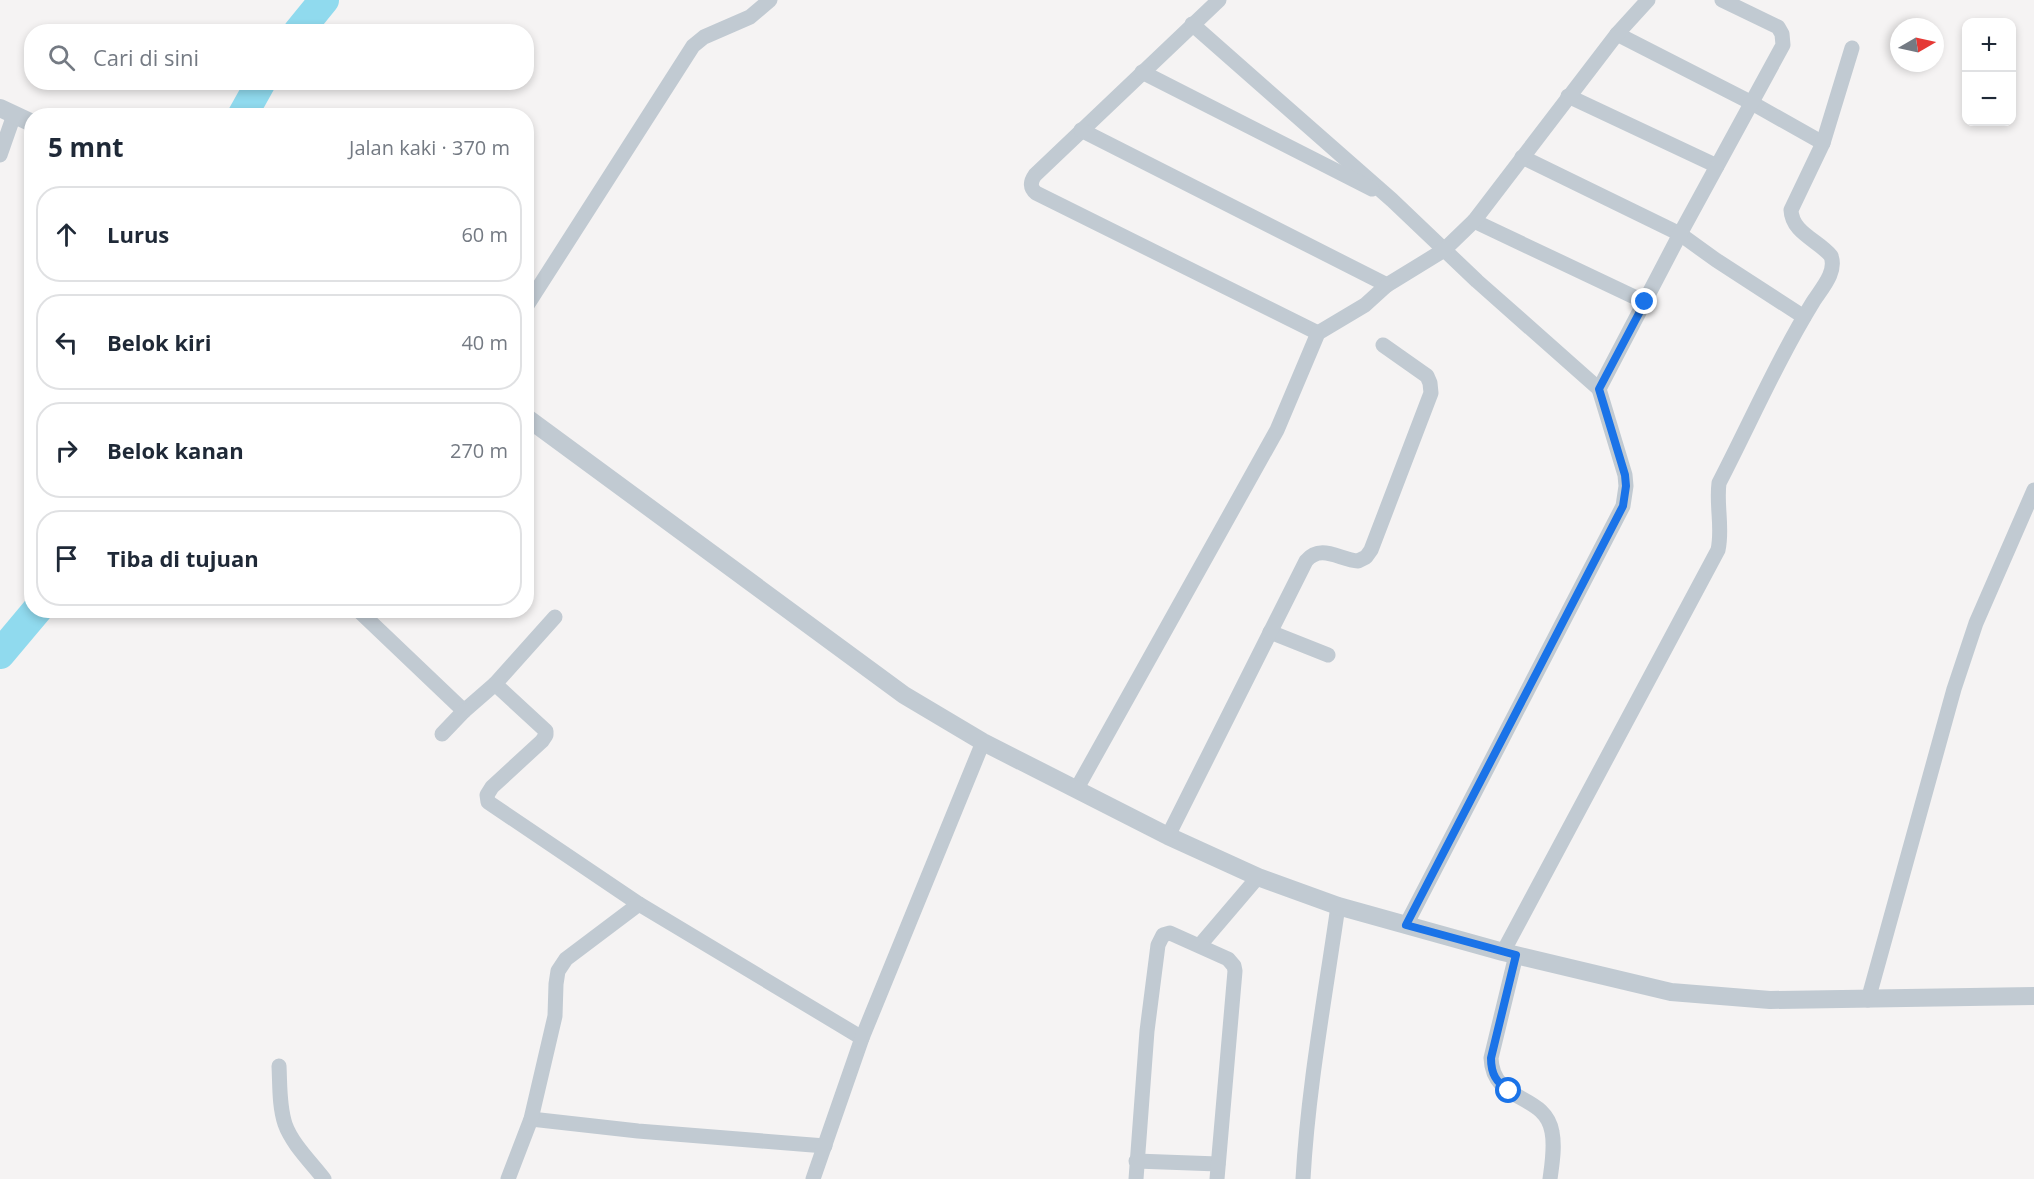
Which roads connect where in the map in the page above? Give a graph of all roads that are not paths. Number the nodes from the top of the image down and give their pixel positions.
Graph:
1 (770, 0) edge
2 (1219, 0) edge
3 (1648, 0) edge
4 (1722, 0) edge
5 (1192, 24) junction
6 (1617, 34) junction
7 (1852, 48) dead end
8 (1142, 72) junction
9 (1568, 96) junction
10 (1752, 103) junction
11 (7, 112) edge
12 (24, 119) edge
13 (1081, 130) junction
14 (1823, 143) junction
15 (0, 155) edge
16 (1522, 157) junction
17 (1717, 166) junction
18 (1392, 200) junction
19 (1474, 221) junction
20 (1680, 234) junction
21 (1444, 250) junction
22 (1387, 285) junction
23 (534, 294) edge
24 (1645, 302) junction
25 (1804, 317) junction
26 (1318, 333) junction
27 (1383, 345) dead end
28 (1599, 389) junction
29 (534, 423) edge
30 (2034, 490) edge
31 (366, 618) edge
32 (555, 618) dead end
33 (1270, 632) junction
34 (1328, 655) dead end
35 (495, 684) junction
36 (464, 711) junction
37 (442, 734) dead end
38 (983, 742) junction
39 (1076, 790) junction
40 (1168, 836) junction
41 (1257, 877) junction
42 (639, 904) junction
43 (1338, 906) junction
44 (1406, 925) junction
45 (1200, 945) junction
46 (1509, 954) junction
47 (2034, 996) edge
48 (1868, 1000) junction
49 (862, 1038) junction
50 (279, 1066) dead end
51 (531, 1119) junction
52 (825, 1146) junction
53 (1136, 1161) junction
54 (1217, 1171) edge
55 (324, 1179) edge
56 (508, 1179) edge
57 (813, 1179) edge
58 (1136, 1179) edge
59 (1303, 1179) edge
60 (1550, 1179) edge

1 - 23 street
2 - 5 street
3 - 6 street
4 - 10 street
5 - 8 street
5 - 18 street
6 - 9 street
6 - 10 street
7 - 14 street
8 - 13 street
8 - 18 street
9 - 16 street
9 - 17 street
10 - 14 street
10 - 17 street
11 - 12 street
11 - 15 street
13 - 22 street
13 - 26 street
14 - 25 street
16 - 19 street
16 - 20 street
17 - 20 street
18 - 21 street
19 - 21 street
19 - 24 street
20 - 24 street
20 - 25 street
21 - 22 street
21 - 28 street
22 - 26 street
24 - 28 street
25 - 46 street
26 - 39 street
27 - 33 street
28 - 44 street
29 - 38 street
30 - 48 street
31 - 36 street
32 - 35 street
33 - 34 street
33 - 40 street
35 - 36 street
35 - 42 street
36 - 37 street
38 - 39 street
38 - 49 street
39 - 40 street
40 - 41 street
41 - 43 street
41 - 45 street
42 - 49 street
42 - 51 street
43 - 44 street
43 - 59 street
44 - 46 street
45 - 53 street
45 - 54 street
46 - 48 street
46 - 60 street
47 - 48 street
49 - 52 street
50 - 55 street
51 - 52 street
51 - 56 street
52 - 57 street
53 - 54 street
53 - 58 street

